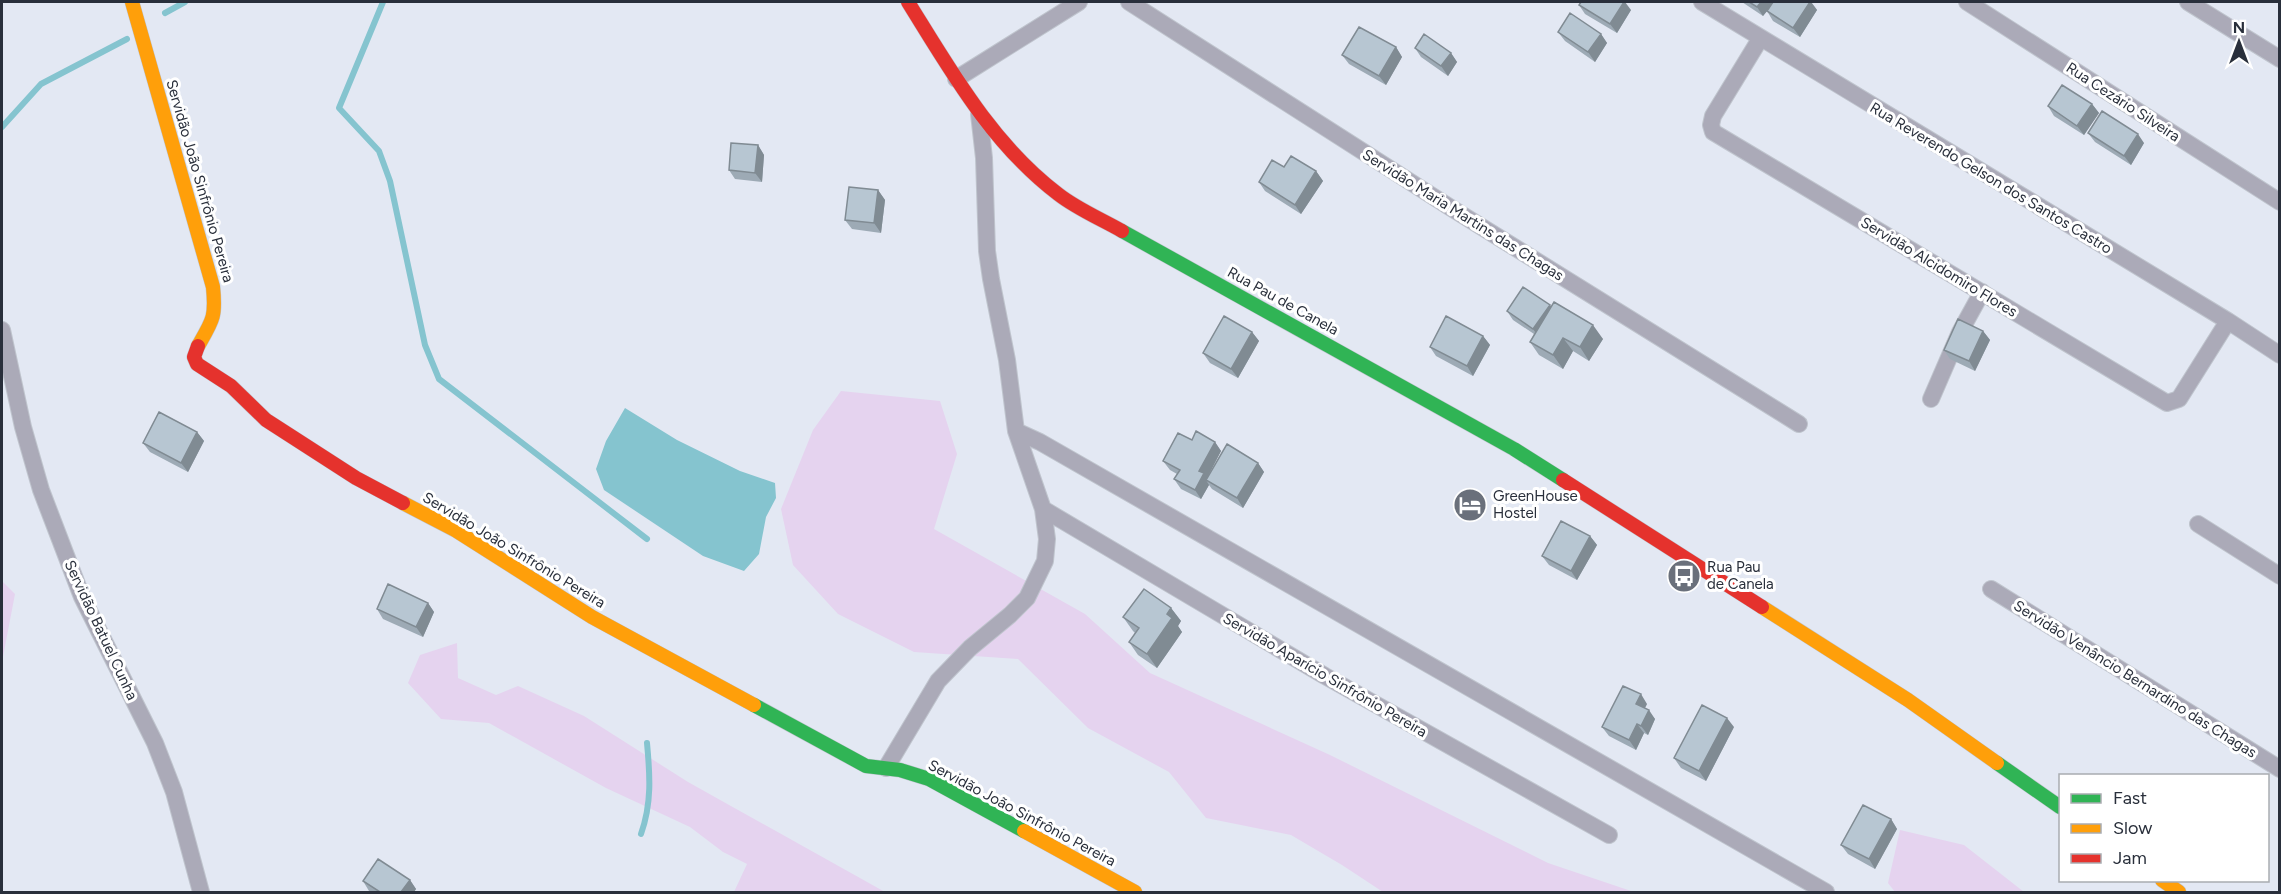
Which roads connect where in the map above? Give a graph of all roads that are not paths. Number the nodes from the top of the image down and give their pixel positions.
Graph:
1 (132, 2) edge
2 (908, 2) edge
3 (1079, 2) edge
4 (1129, 2) edge
5 (1702, 2) edge
6 (1967, 2) edge
7 (2188, 2) edge
8 (1760, 39) junction
9 (2280, 59) edge
10 (956, 79) junction
11 (979, 114) junction
12 (2280, 202) edge
13 (1982, 292) junction
14 (2228, 321) junction
15 (2, 330) edge
16 (2280, 356) edge
17 (1931, 399) dead end
18 (1798, 424) dead end
19 (1016, 431) junction
20 (1043, 509) junction
21 (2198, 524) dead end
22 (2280, 576) edge
23 (1991, 589) dead end
24 (886, 768) junction
25 (2280, 769) edge
26 (2059, 806) edge
27 (1609, 835) dead end
28 (2165, 882) edge
29 (201, 892) edge
30 (1135, 892) edge
31 (1826, 892) edge
32 (2179, 892) edge

1 - 24 street, Servidão João Sinfrônio Pereira
2 - 10 street, Rua Pau de Canela
3 - 10 street
4 - 18 street, Servidão Maria Martins das Chagas
5 - 8 street, Rua Reverendo Gelson dos Santos Castro
6 - 12 street, Rua Cezário Silveira
7 - 9 street
8 - 13 street, Servidão Alcidomiro Flores
8 - 14 street, Rua Reverendo Gelson dos Santos Castro
10 - 11 street, Rua Pau de Canela
11 - 19 street
11 - 26 street, Rua Pau de Canela
13 - 14 street, Servidão Alcidomiro Flores
13 - 17 street
14 - 16 street, Rua Reverendo Gelson dos Santos Castro
15 - 29 street, Servidão Batuel Cunha
19 - 20 street
19 - 31 street
20 - 24 street
20 - 27 street, Servidão Aparício Sinfrônio Pereira
21 - 22 street
23 - 25 street, Servidão Venâncio Bernardino das Chagas
24 - 30 street, Servidão João Sinfrônio Pereira
28 - 32 street

